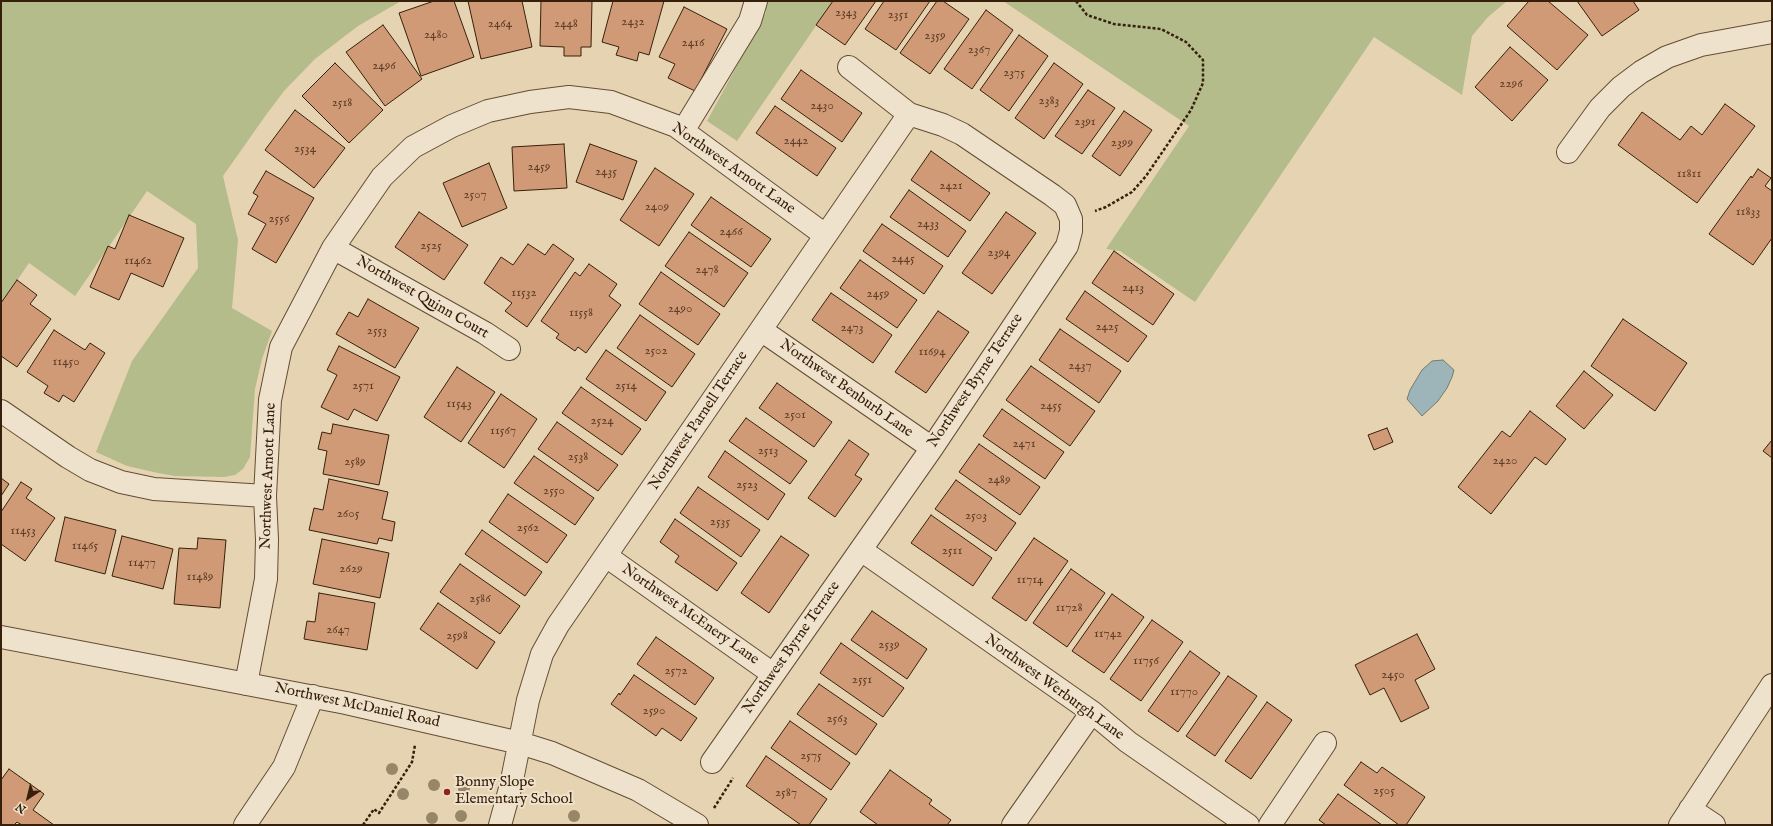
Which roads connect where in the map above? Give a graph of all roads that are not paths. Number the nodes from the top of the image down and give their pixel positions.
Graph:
1 (756, 1) edge
2 (1770, 38) edge
3 (849, 67) dead end
4 (910, 114) junction
5 (683, 131) junction
6 (1568, 152) dead end
7 (825, 235) junction
8 (333, 248) junction
9 (761, 330) junction
10 (509, 349) dead end
11 (1, 411) edge
12 (932, 448) junction
13 (265, 496) junction
14 (861, 550) junction
15 (606, 556) junction
16 (1, 637) edge
17 (773, 674) junction
18 (246, 684) junction
19 (1772, 685) edge
20 (313, 696) junction
21 (1092, 712) junction
22 (520, 743) junction
23 (1325, 743) dead end
24 (712, 762) dead end
25 (1685, 817) edge
26 (244, 825) edge
27 (500, 825) edge
28 (696, 825) edge
29 (1013, 825) edge
30 (1248, 825) edge
31 (1270, 825) edge
32 (1714, 825) edge

1 - 5 street
2 - 6 street
3 - 4 street
4 - 7 street, Northwest Parnell Terrace
4 - 12 street, Northwest Byrne Terrace
5 - 7 street, Northwest Arnott Lane
5 - 8 street, Northwest Arnott Lane
7 - 9 street, Northwest Parnell Terrace
8 - 10 street, Northwest Quinn Court
8 - 13 street, Northwest Arnott Lane
9 - 12 street, Northwest Benburb Lane
9 - 15 street, Northwest Parnell Terrace
11 - 13 street
12 - 14 street, Northwest Byrne Terrace
13 - 18 street, Northwest Arnott Lane
14 - 17 street, Northwest Byrne Terrace
14 - 21 street, Northwest Werburgh Lane
15 - 17 street, Northwest McEnery Lane
15 - 22 street, Northwest Parnell Terrace
16 - 18 street, Northwest McDaniel Road
17 - 24 street, Northwest Byrne Terrace
18 - 20 street, Northwest McDaniel Road
19 - 25 street
20 - 22 street, Northwest McDaniel Road
20 - 26 street
21 - 29 street
21 - 30 street, Northwest Werburgh Lane
22 - 27 street, Northwest Parnell Terrace
22 - 28 street, Northwest McDaniel Road
23 - 31 street
25 - 32 street

